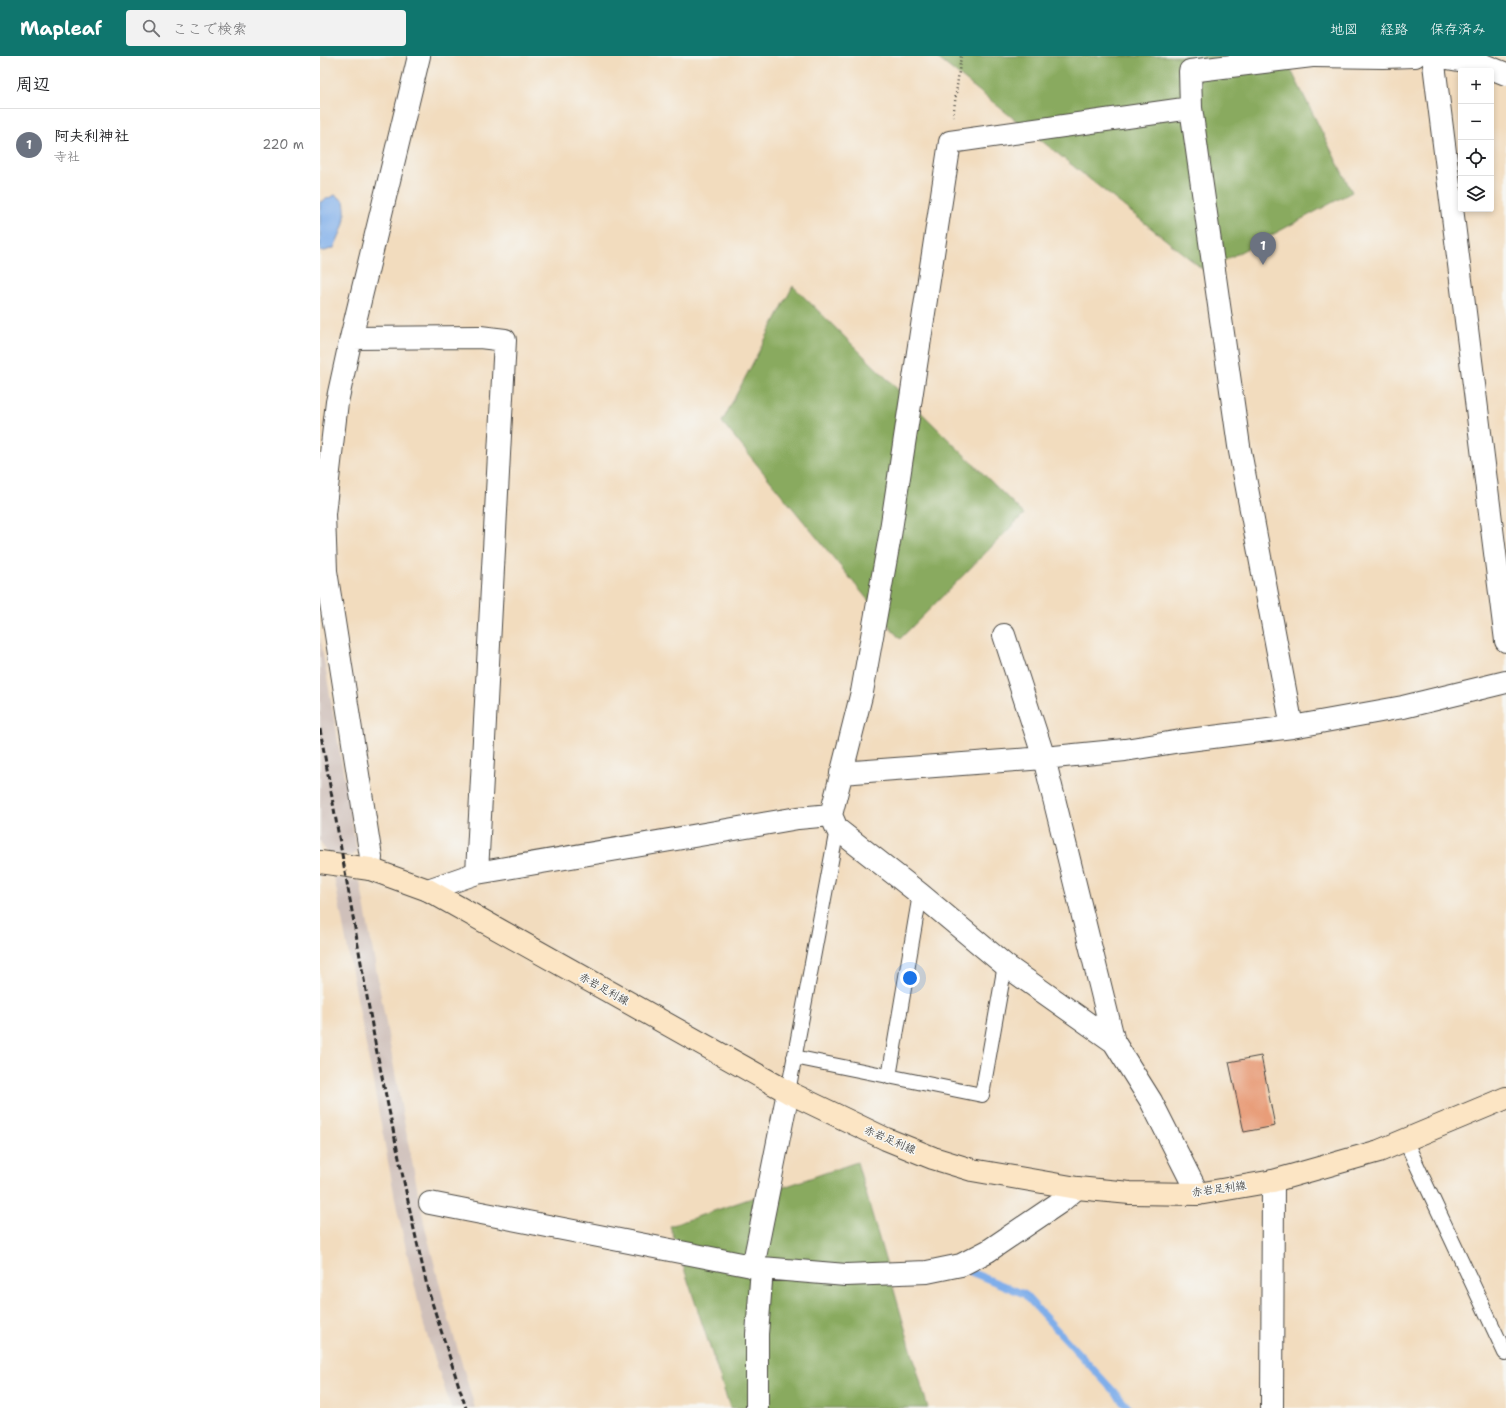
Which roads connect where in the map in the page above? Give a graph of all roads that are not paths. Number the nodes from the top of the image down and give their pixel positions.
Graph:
1 (420, 56) edge
2 (1313, 56) edge
3 (1415, 56) edge
4 (1433, 56) edge
5 (1436, 56) edge
6 (1506, 74) edge
7 (1192, 108) junction
8 (351, 338) junction
9 (1004, 635) dead end
10 (1506, 641) edge
11 (1506, 682) edge
12 (1292, 727) junction
13 (1044, 758) junction
14 (841, 773) junction
15 (834, 822) junction
16 (320, 862) edge
17 (370, 869) junction
18 (477, 873) junction
19 (428, 890) junction
20 (920, 894) junction
21 (1005, 966) junction
22 (1114, 1042) junction
23 (794, 1057) junction
24 (889, 1077) junction
25 (788, 1092) junction
26 (1506, 1098) edge
27 (1405, 1140) junction
28 (1273, 1181) junction
29 (1077, 1188) junction
30 (1198, 1194) junction
31 (430, 1203) dead end
32 (758, 1267) junction
33 (1505, 1353) edge
34 (757, 1408) edge
35 (1272, 1408) edge

1 - 8 street
2 - 3 street
2 - 7 street
4 - 10 street
5 - 6 street
7 - 12 street
7 - 14 street
8 - 17 street
8 - 18 street
9 - 13 street
11 - 12 street
12 - 13 street
13 - 14 street
13 - 22 street
14 - 15 street
15 - 18 street
15 - 20 street
15 - 23 lane
16 - 17 main road, 赤岩足利線
17 - 19 main road, 赤岩足利線
18 - 19 street
19 - 25 main road, 赤岩足利線
20 - 21 street
20 - 24 lane
21 - 22 street
21 - 24 lane
22 - 30 street
23 - 24 lane
23 - 25 lane
25 - 29 main road, 赤岩足利線
25 - 32 street
26 - 27 main road, 赤岩足利線
27 - 28 main road, 赤岩足利線
27 - 33 lane
28 - 30 main road, 赤岩足利線
28 - 35 street
29 - 30 main road, 赤岩足利線
29 - 32 street
31 - 32 street
32 - 34 street

